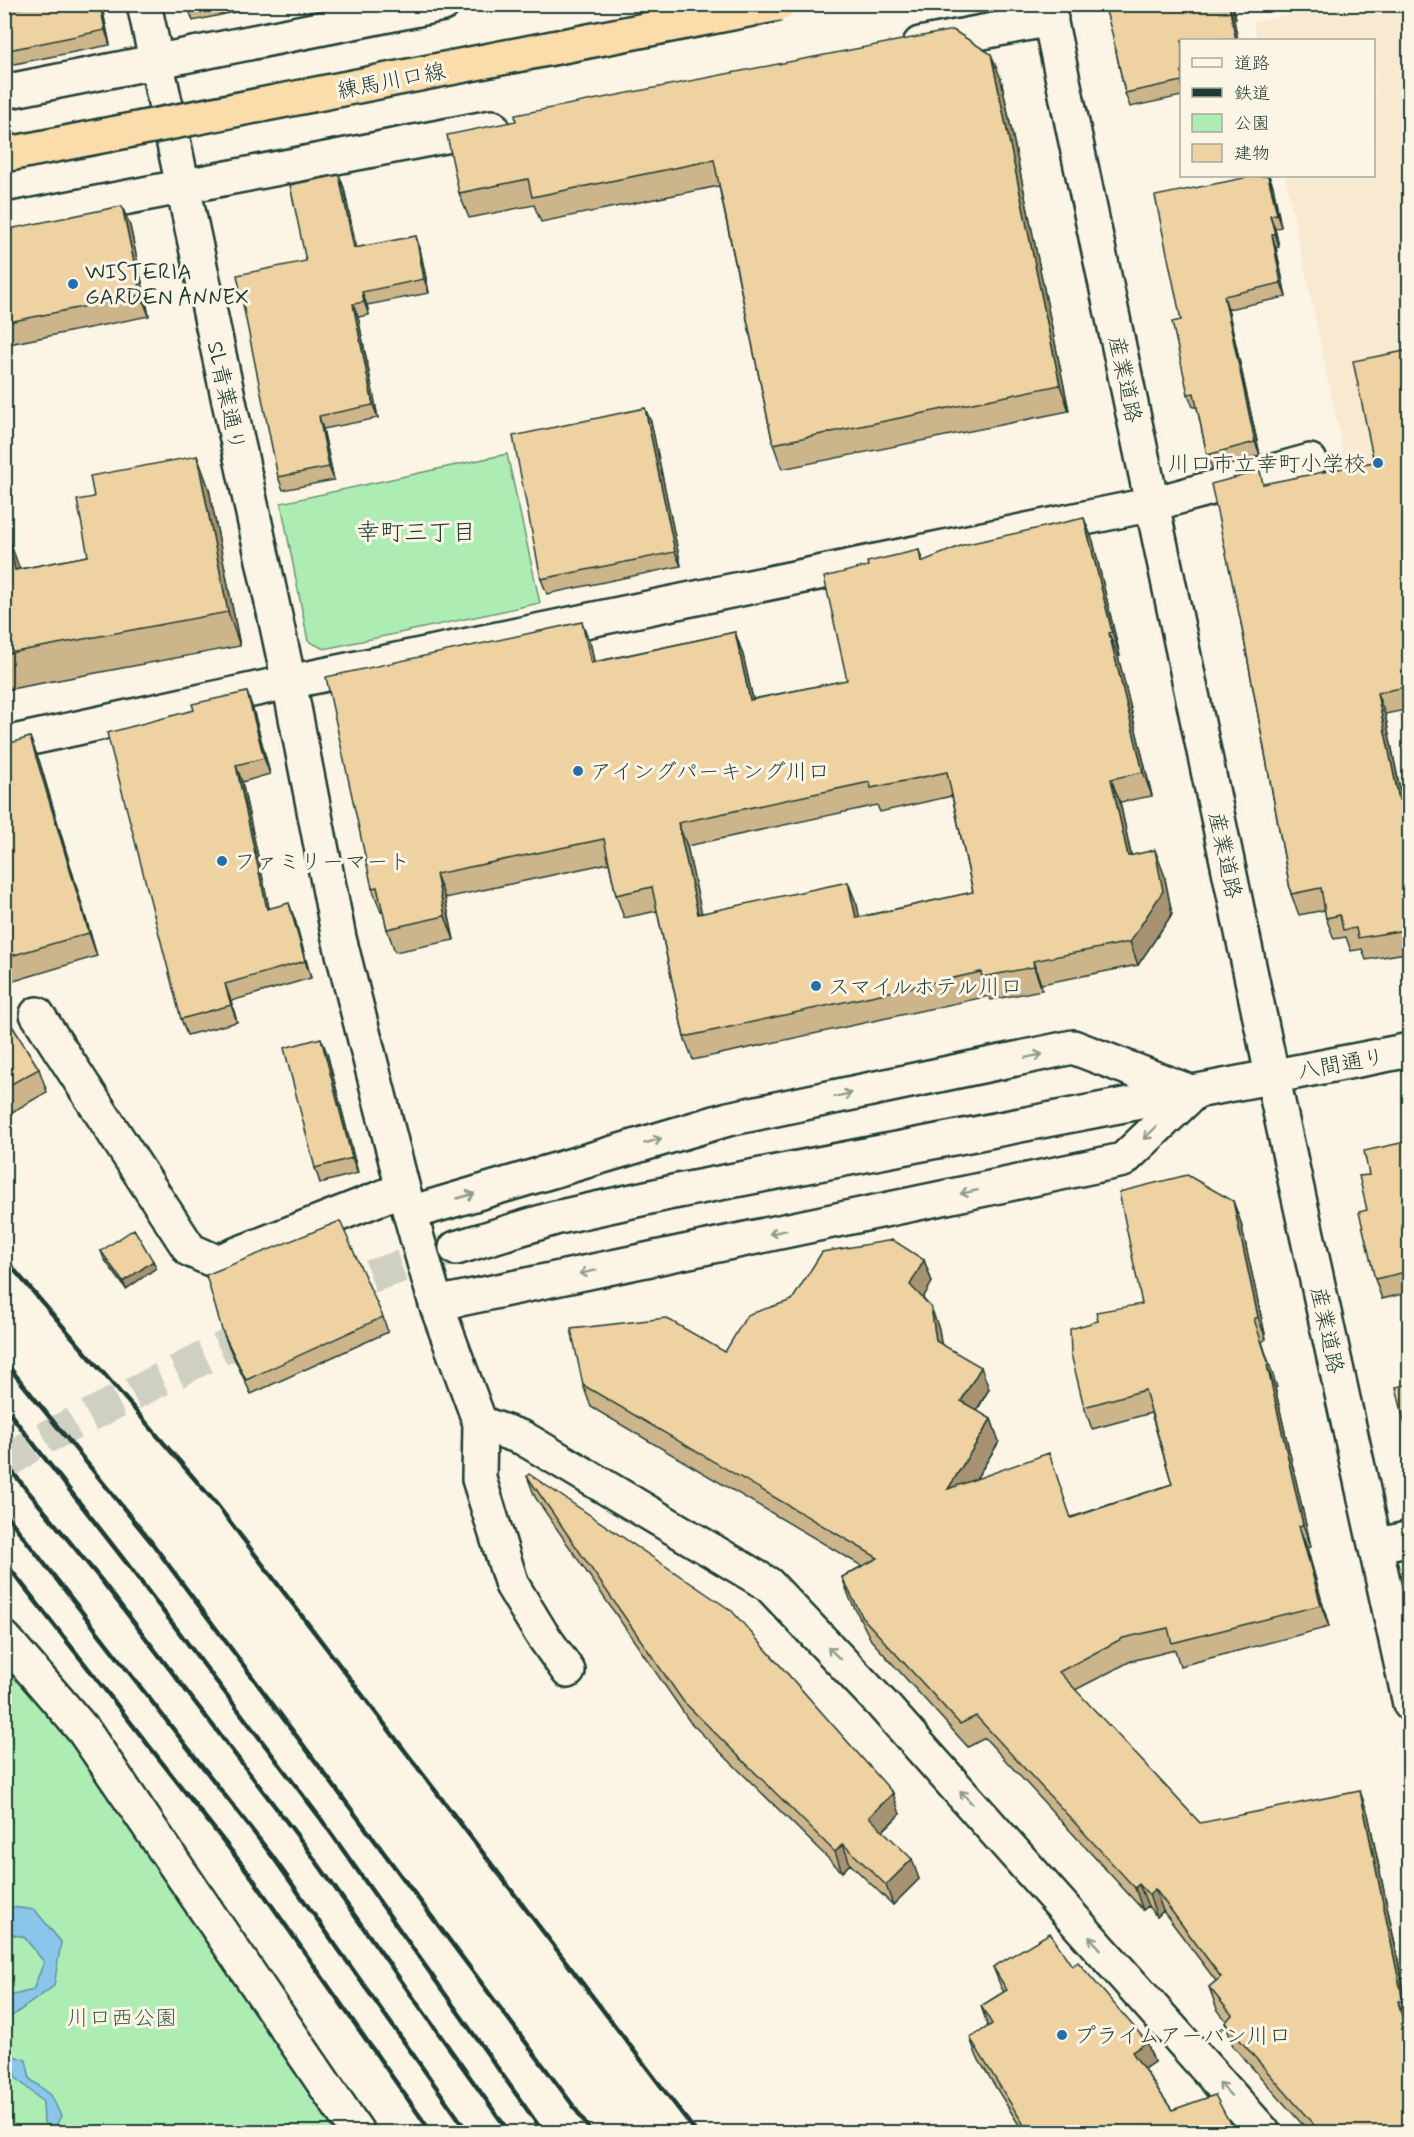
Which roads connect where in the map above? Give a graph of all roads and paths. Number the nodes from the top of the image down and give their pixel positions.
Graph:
1 (144, 4) edge
2 (443, 4) edge
3 (778, 4) edge
4 (1049, 12) edge
5 (893, 50) edge
6 (155, 62) junction
7 (4, 92) edge
8 (520, 122) edge
9 (4, 155) edge
10 (182, 187) junction
11 (4, 220) edge
12 (1310, 461) dead end
13 (1153, 504) junction
14 (289, 682) junction
15 (4, 744) edge
16 (37, 1014) dead end
17 (1410, 1050) edge
18 (1272, 1075) junction
19 (1193, 1093) junction
20 (406, 1201) junction
21 (456, 1248) tunnel mouth
22 (436, 1304) junction
23 (480, 1423) junction
24 (1410, 1538) edge
25 (1376, 1546) junction
26 (4, 1638) edge
27 (568, 1671) dead end
28 (1410, 1704) edge
29 (357, 2133) edge
30 (1263, 2133) edge

1 - 6 street, SL青葉通り
2 - 6 street
3 - 9 main road, 練馬川口線, bridge
4 - 5 street
4 - 13 street, 産業道路
6 - 7 street
6 - 10 street, SL青葉通り
8 - 10 street
10 - 11 street
10 - 14 street, SL青葉通り
12 - 13 street
13 - 14 street
13 - 18 street, 産業道路
14 - 15 street
14 - 20 street, SL青葉通り
16 - 20 street
17 - 18 street, 八間通り
18 - 19 street, 八間通り
18 - 25 street, 産業道路
20 -> 19 street
19 - 21 street, 八間通り
19 -> 22 street
20 - 22 street, SL青葉通り
22 - 23 street, SL青葉通り
23 - 27 street
30 -> 23 street
24 - 25 street
25 - 28 street, 産業道路
26 - 29 street

